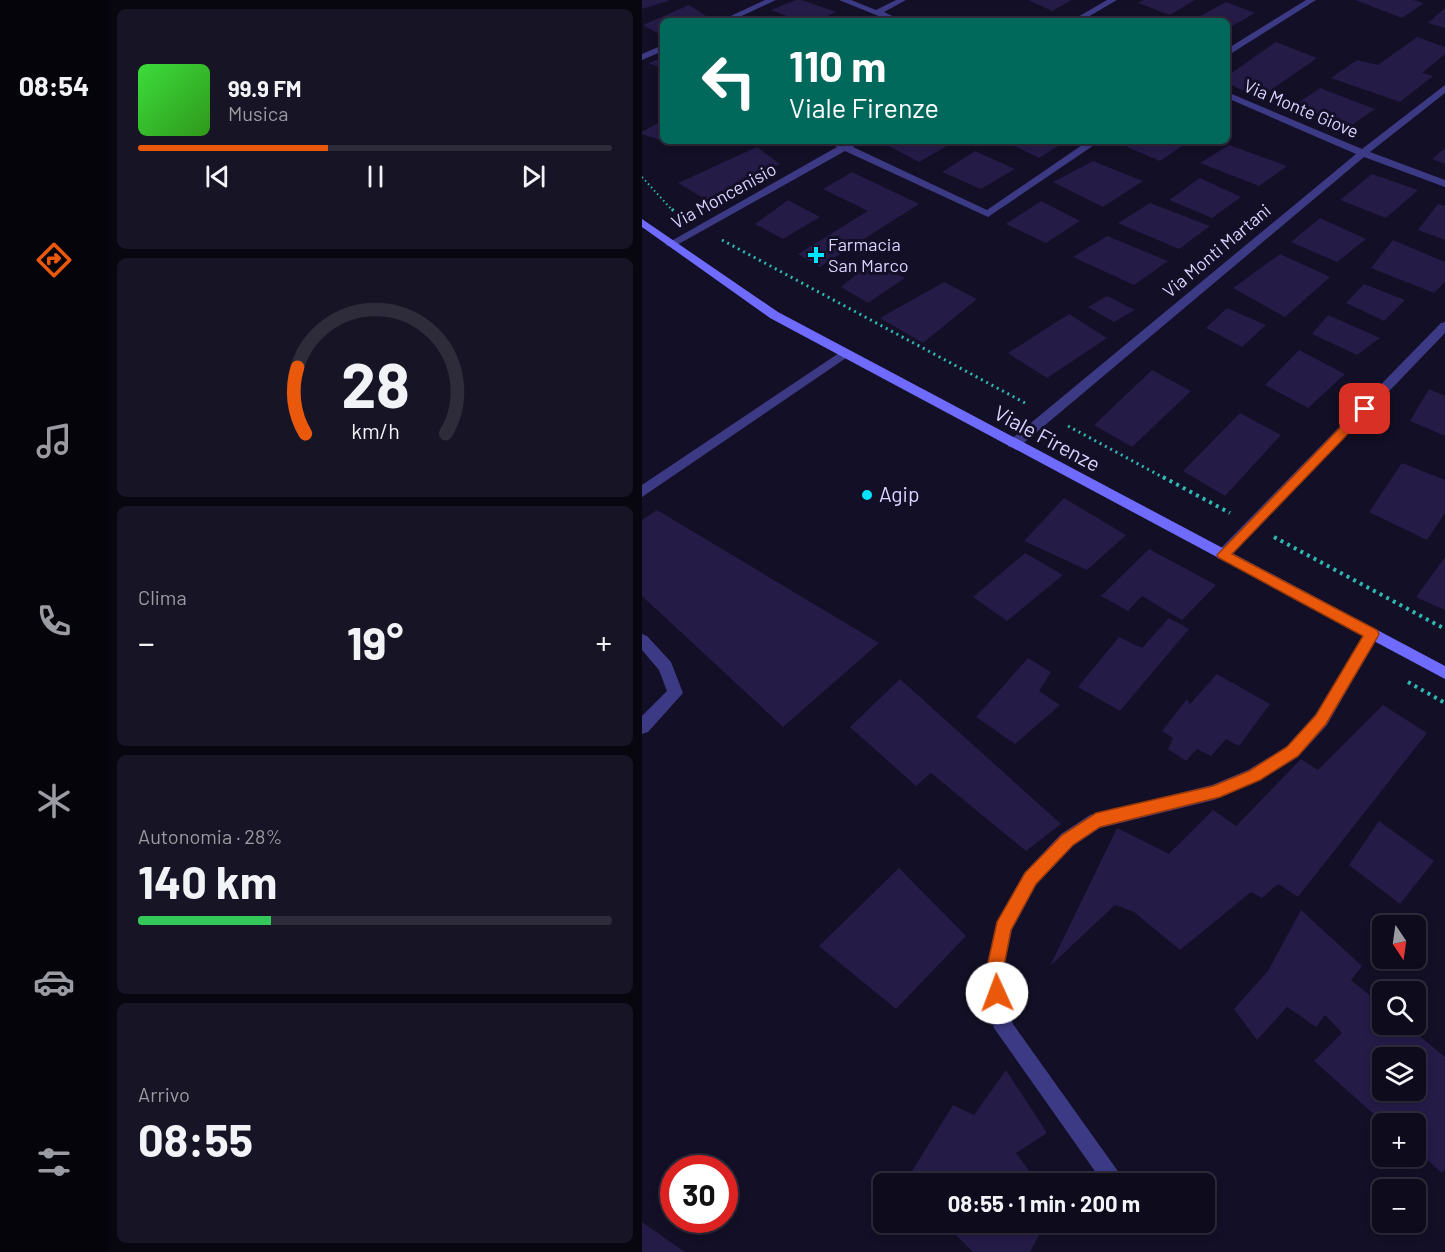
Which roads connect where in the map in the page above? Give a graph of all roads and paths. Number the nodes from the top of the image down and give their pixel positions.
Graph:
1 (771, 0) edge
2 (843, 0) edge
3 (902, 0) edge
4 (1113, 0) edge
5 (1311, 0) edge
6 (876, 13) junction
7 (731, 18) edge
8 (890, 18) edge
9 (1081, 18) edge
10 (660, 49) edge
11 (1230, 51) edge
12 (642, 57) edge
13 (1445, 88) edge
14 (1230, 96) edge
15 (837, 144) edge
16 (850, 144) edge
17 (1091, 144) edge
18 (843, 148) junction
19 (1363, 153) junction
20 (1445, 184) edge
21 (642, 222) edge
22 (671, 244) junction
23 (1445, 326) edge
24 (845, 353) junction
25 (1014, 444) junction
26 (642, 492) edge
27 (1223, 555) junction
28 (1372, 634) junction
29 (642, 640) edge
30 (1445, 673) edge
31 (642, 727) edge
32 (1108, 1173) edge

1 - 7 street
2 - 6 street
3 - 6 street
4 - 9 street
5 - 11 street, Via Monte Giove
6 - 8 street
10 - 12 street
13 - 19 street, Via Monti Martani
14 - 19 street, Via Monte Giove
15 - 18 street
16 - 18 street, Via Moncenisio
17 - 18 street
18 - 22 street, Via Moncenisio
19 - 20 street, Via Monte Giove
19 - 25 street, Via Monti Martani
21 - 22 main road, Viale Firenze
22 - 24 main road, Viale Firenze
23 - 27 street
24 - 25 main road, Viale Firenze
24 - 26 street
25 - 27 main road, Viale Firenze
27 - 28 main road, Viale Firenze
28 - 30 main road, Viale Firenze
28 - 32 street
29 - 31 street

